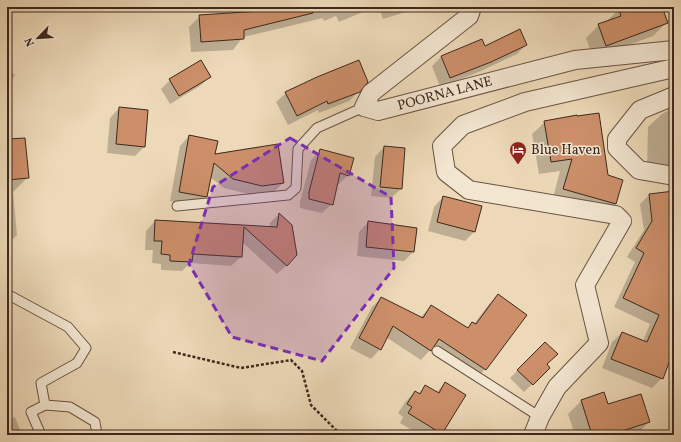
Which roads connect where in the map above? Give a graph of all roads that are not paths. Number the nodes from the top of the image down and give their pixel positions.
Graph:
1 (472, 7) edge
2 (674, 50) edge
3 (674, 68) edge
4 (674, 96) edge
5 (364, 107) junction
6 (674, 176) edge
7 (177, 206) dead end
8 (7, 294) edge
9 (437, 351) dead end
10 (45, 405) junction
11 (540, 417) junction
12 (41, 435) edge
13 (97, 435) edge
14 (532, 435) edge

1 - 5 street, POORNA LANE
2 - 5 street, POORNA LANE
3 - 11 street
4 - 6 street
5 - 7 lane
8 - 10 lane
9 - 11 lane
10 - 12 lane
10 - 13 lane
11 - 14 street

